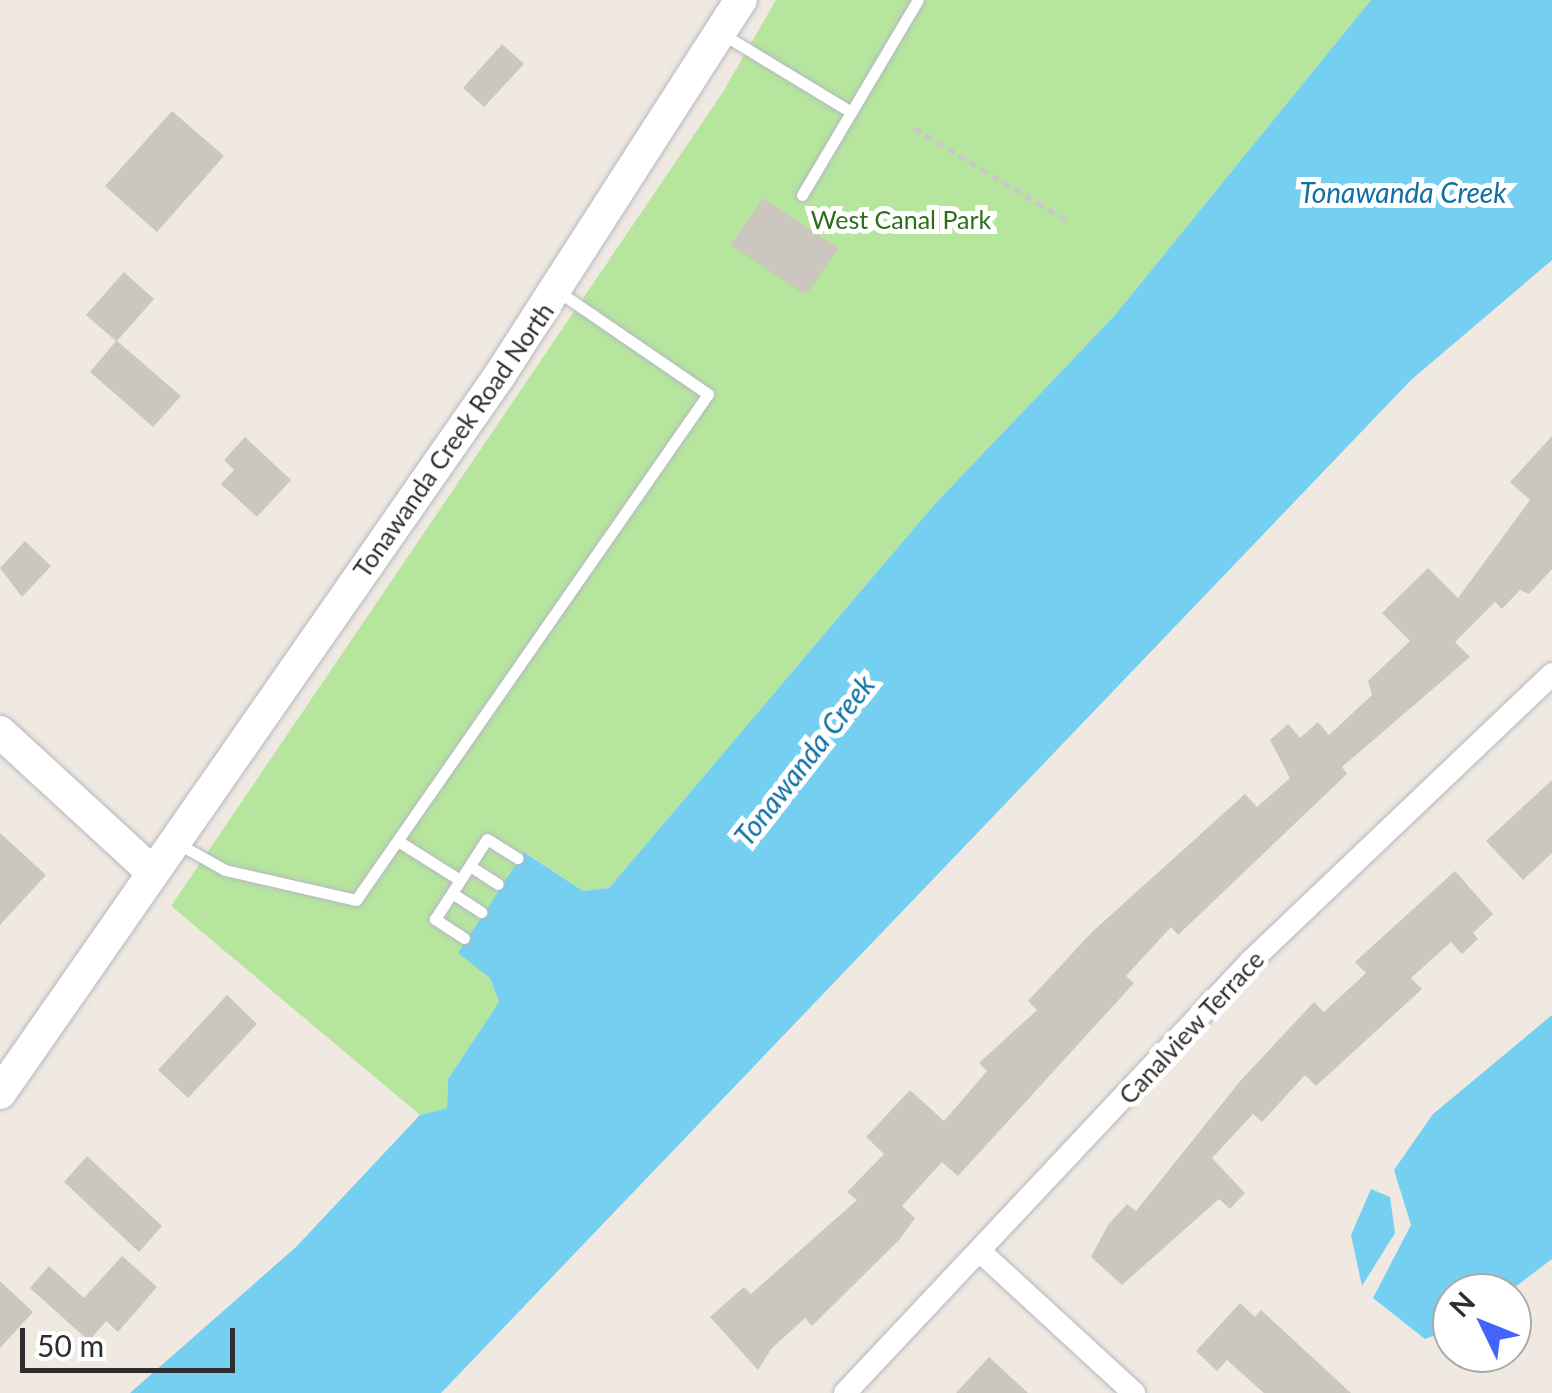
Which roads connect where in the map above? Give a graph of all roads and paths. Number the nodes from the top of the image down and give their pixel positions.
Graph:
1 (741, 0) edge
2 (918, 0) edge
3 (720, 33) junction
4 (851, 112) junction
5 (914, 128) dead end
6 (802, 195) dead end
7 (1068, 222) dead end
8 (556, 290) junction
9 (1552, 674) edge
10 (0, 732) edge
11 (174, 841) junction
12 (398, 841) junction
13 (517, 858) dead end
14 (470, 866) junction
15 (152, 872) junction
16 (460, 880) junction
17 (498, 884) dead end
18 (452, 893) junction
19 (481, 912) dead end
20 (464, 938) dead end
21 (0, 1092) edge
22 (984, 1255) junction
23 (845, 1393) edge
24 (1134, 1393) edge

1 - 3 street, Tonawanda Creek Road North
2 - 4 lane
3 - 4 lane
3 - 8 street, Tonawanda Creek Road North
4 - 6 lane
5 - 7 path
8 - 11 street, Tonawanda Creek Road North
8 - 12 lane
9 - 22 street, Canalview Terrace
10 - 15 street
11 - 12 lane
11 - 15 street, Tonawanda Creek Road North
12 - 16 lane
13 - 14 lane
14 - 16 lane
14 - 17 lane
15 - 21 street, Tonawanda Creek Road North
16 - 18 lane
18 - 19 lane
18 - 20 lane
22 - 23 street, Canalview Terrace
22 - 24 street

